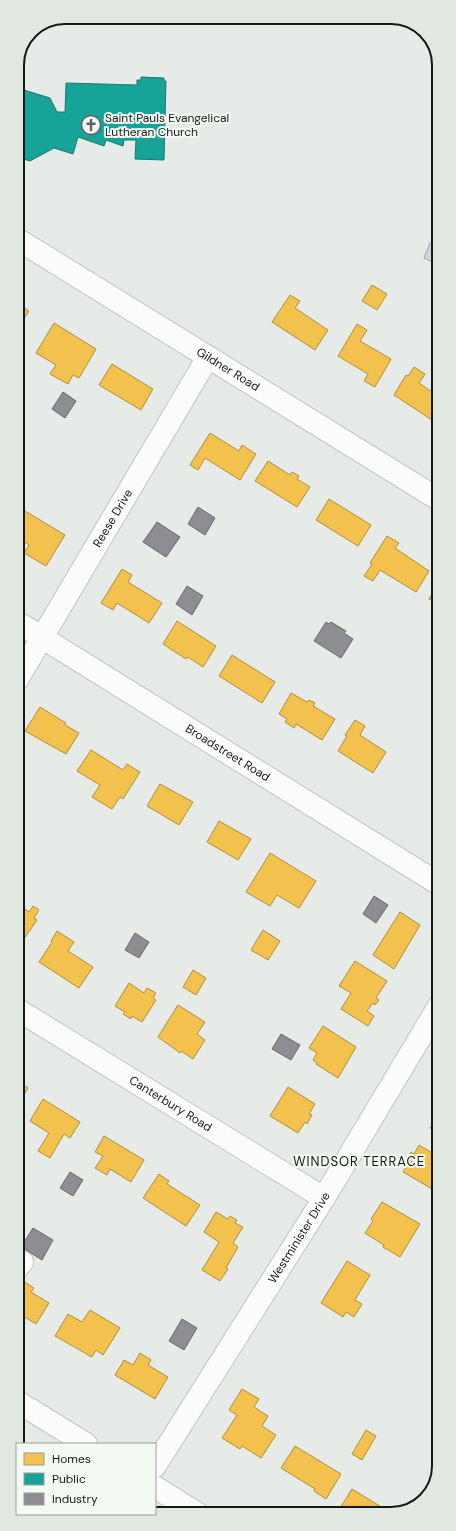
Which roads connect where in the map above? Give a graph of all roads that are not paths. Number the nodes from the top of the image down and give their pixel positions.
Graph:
1 (24, 243) edge
2 (208, 357) junction
3 (432, 495) edge
4 (24, 626) edge
5 (43, 638) junction
6 (24, 669) edge
7 (432, 880) edge
8 (24, 1014) edge
9 (432, 1018) edge
10 (324, 1198) junction
11 (24, 1406) edge
12 (84, 1443) edge
13 (156, 1464) edge
14 (156, 1488) edge
15 (187, 1507) edge

1 - 2 street, Gildner Road
2 - 3 street, Gildner Road
2 - 5 street, Reese Drive
4 - 5 street, Broadstreet Road
5 - 6 street, Reese Drive
5 - 7 street, Broadstreet Road
8 - 10 street, Canterbury Road
9 - 10 street, Westminister Drive
10 - 13 street, Westminister Drive
11 - 12 street
14 - 15 street

